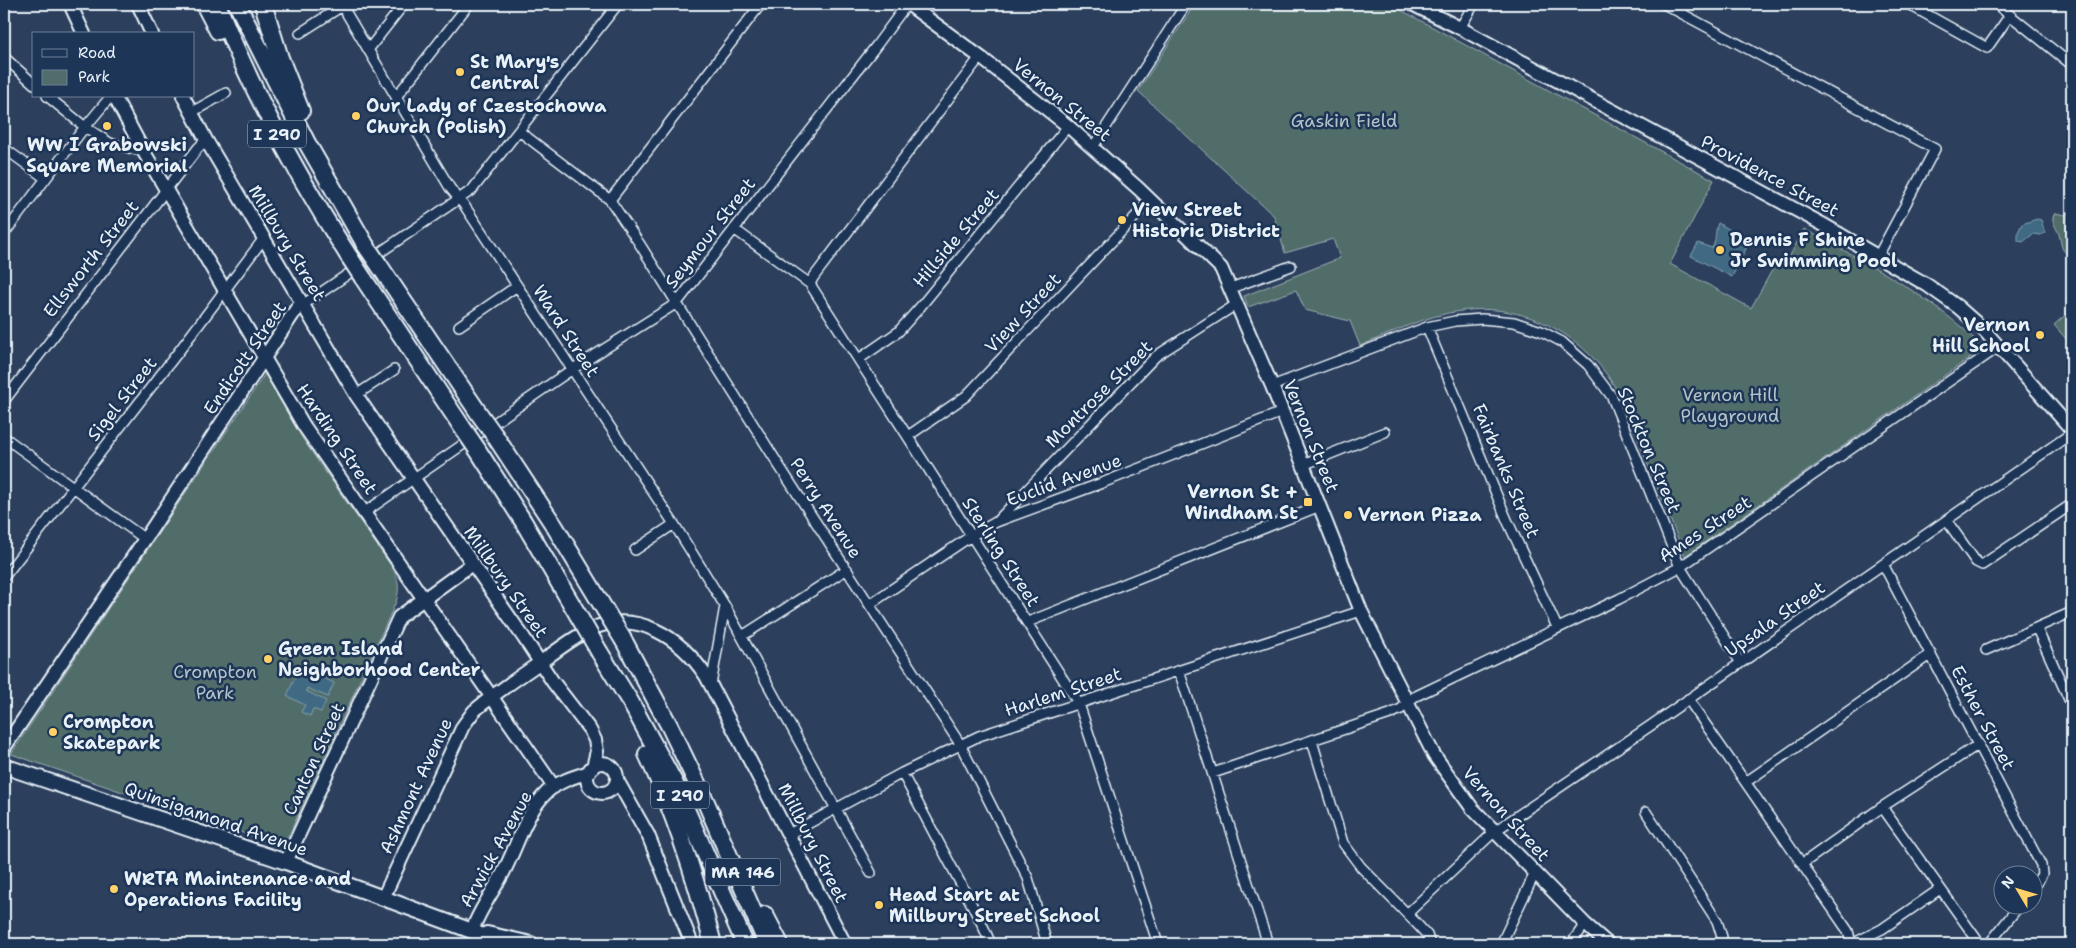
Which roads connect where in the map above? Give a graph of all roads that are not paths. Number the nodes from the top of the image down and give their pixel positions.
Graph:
1 (70, 4) edge
2 (138, 4) edge
3 (204, 4) edge
4 (217, 4) edge
5 (238, 4) edge
6 (263, 4) edge
7 (404, 4) edge
8 (469, 4) edge
9 (618, 4) edge
10 (760, 4) edge
11 (907, 4) edge
12 (1186, 4) edge
13 (1412, 4) edge
14 (1474, 4) edge
15 (1664, 4) edge
16 (1908, 4) edge
17 (1996, 4) edge
18 (342, 5) edge
19 (2010, 15) junction
20 (1460, 28) junction
21 (83, 32) edge
22 (151, 32) edge
23 (300, 33) dead end
24 (368, 50) junction
25 (4, 57) edge
26 (980, 57) junction
27 (2072, 65) edge
28 (32, 82) edge
29 (226, 93) dead end
30 (396, 97) junction
31 (49, 98) edge
32 (110, 98) edge
33 (113, 98) edge
34 (184, 98) edge
35 (260, 103) junction
36 (192, 112) junction
37 (1068, 126) junction
38 (85, 127) junction
39 (519, 131) junction
40 (206, 140) junction
41 (1093, 147) junction
42 (4, 148) edge
43 (144, 152) junction
44 (45, 178) junction
45 (166, 189) junction
46 (460, 199) junction
47 (610, 200) junction
48 (1151, 200) junction
49 (734, 229) junction
50 (5, 230) edge
51 (264, 238) junction
52 (366, 246) junction
53 (1878, 256) junction
54 (1291, 266) dead end
55 (810, 284) junction
56 (517, 286) junction
57 (1231, 288) junction
58 (224, 290) junction
59 (677, 302) junction
60 (304, 304) junction
61 (1237, 304) junction
62 (459, 326) dead end
63 (1427, 327) junction
64 (2000, 346) junction
65 (264, 358) junction
66 (859, 359) junction
67 (394, 370) dead end
68 (571, 370) junction
69 (1272, 386) junction
70 (356, 395) junction
71 (4, 401) edge
72 (1282, 412) junction
73 (2072, 431) edge
74 (1385, 432) dead end
75 (908, 436) junction
76 (4, 437) edge
77 (1303, 465) junction
78 (413, 479) junction
79 (74, 487) junction
80 (2072, 504) edge
81 (1320, 506) junction
82 (364, 512) junction
83 (1947, 521) junction
84 (996, 522) junction
85 (674, 524) junction
86 (971, 536) junction
87 (145, 538) junction
88 (634, 550) dead end
89 (472, 564) junction
90 (1883, 564) junction
91 (1680, 567) junction
92 (847, 569) junction
93 (4, 577) edge
94 (423, 598) junction
95 (870, 604) junction
96 (725, 606) junction
97 (1360, 611) junction
98 (2072, 612) edge
99 (1028, 622) junction
100 (1557, 627) junction
101 (2036, 629) junction
102 (741, 635) junction
103 (1986, 650) dead end
104 (600, 652) junction
105 (1931, 654) junction
106 (540, 662) junction
107 (1741, 663) junction
108 (1179, 671) junction
109 (711, 685) junction
110 (491, 697) junction
111 (1688, 699) junction
112 (1407, 703) junction
113 (1079, 704) junction
114 (2072, 706) edge
115 (1312, 740) junction
116 (960, 744) junction
117 (1978, 744) junction
118 (4, 748) edge
119 (4, 766) edge
120 (591, 769) junction
121 (902, 773) junction
122 (1213, 773) junction
123 (616, 780) junction
124 (1746, 782) junction
125 (554, 786) junction
126 (592, 788) junction
127 (606, 792) junction
128 (705, 800) junction
129 (1882, 807) junction
130 (836, 809) junction
131 (1646, 812) dead end
132 (635, 813) junction
133 (1495, 831) junction
134 (789, 834) junction
135 (286, 862) junction
136 (1802, 864) junction
137 (2041, 866) edge
138 (871, 873) dead end
139 (1535, 873) junction
140 (1940, 889) junction
141 (383, 898) junction
142 (1408, 914) junction
143 (2011, 916) edge
144 (1585, 924) junction
145 (472, 931) junction
146 (988, 943) edge
147 (498, 944) edge
148 (531, 944) edge
149 (692, 944) edge
150 (713, 944) edge
151 (745, 944) edge
152 (767, 944) edge
153 (780, 944) edge
154 (845, 944) edge
155 (1047, 944) edge
156 (1158, 944) edge
157 (1268, 944) edge
158 (1430, 944) edge
159 (1501, 944) edge
160 (1571, 944) edge
161 (1608, 944) edge
162 (1721, 944) edge
163 (1851, 944) edge
164 (1980, 944) edge
165 (1989, 944) edge

1 - 21 main road
2 - 22 main road
3 - 35 highway
4 - 35 highway, I 290
5 - 52 highway, I 290
6 - 52 highway
7 - 24 street
8 - 30 street
9 - 39 street, Endicott Street
10 - 47 street
11 - 26 main road, Vernon Street
11 - 49 street, Seymour Street
12 - 41 street
13 - 20 main road, Providence Street
14 - 20 street
15 - 53 street
16 - 19 street
17 - 19 street
18 - 23 street
18 - 24 street, Ward Street
19 - 27 street
20 - 53 main road, Providence Street
24 - 30 street, Ward Street
25 - 28 street
26 - 37 main road, Vernon Street
26 - 55 street
29 - 36 street
30 - 46 street, Ward Street
31 - 38 street
32 - 38 street
33 - 43 main road, Harding Street
34 - 36 main road, Millbury Street
35 - 104 highway, I 290, bridge
36 - 40 main road, Millbury Street
37 - 41 main road, Vernon Street
37 - 66 street, Hillside Street
38 - 43 street
38 - 44 street
39 - 46 street, Endicott Street
39 - 47 street, Perry Avenue
40 - 45 street, Ellsworth Street
40 - 51 main road, Millbury Street
41 - 48 main road, Vernon Street
42 - 44 street
43 - 45 main road, Harding Street
44 - 50 street
45 - 58 main road, Harding Street
45 - 71 street, Ellsworth Street
46 - 56 street, Ward Street
46 - 60 street, Endicott Street
47 - 59 street, Perry Avenue
48 - 57 main road, Vernon Street
48 - 75 street, View Street
49 - 55 street, Sterling Street
49 - 59 street, Seymour Street
51 - 58 street, Sigel Street
51 - 60 main road, Millbury Street
52 - 128 highway, I 290, bridge
53 - 64 main road, Providence Street
54 - 57 street
55 - 66 street, Sterling Street
56 - 62 street
56 - 68 street, Ward Street
57 - 61 main road, Vernon Street
58 - 65 main road, Harding Street
58 - 79 street, Sigel Street
59 - 68 street, Seymour Street
59 - 92 street, Perry Avenue
60 - 65 main road, Endicott Street
60 - 70 main road, Millbury Street
61 - 69 main road, Vernon Street
61 - 84 street, Montrose Street
63 - 69 street, Stockton Street
63 - 91 street, Stockton Street
63 - 100 street, Fairbanks Street
64 - 73 main road, Providence Street
64 - 91 street, Ames Street
65 - 82 main road, Harding Street
65 - 87 main road, Endicott Street
66 - 75 street, Sterling Street
67 - 70 street
68 - 78 street, Seymour Street
68 - 85 street, Ward Street
69 - 72 main road, Vernon Street
70 - 78 main road, Millbury Street
72 - 77 main road, Vernon Street
72 - 84 street, Euclid Avenue
73 - 83 street, Upsala Street
74 - 77 street
75 - 86 street, Sterling Street
76 - 79 street
77 - 81 main road, Vernon Street
78 - 82 street, Seymour Street
78 - 89 main road, Millbury Street
79 - 87 street
79 - 93 street, Sigel Street
80 - 83 street
81 - 97 main road, Vernon Street
81 - 99 street
82 - 94 main road, Harding Street
83 - 90 street, Upsala Street
84 - 86 street, Euclid Avenue
85 - 88 street
85 - 96 street, Ward Street
86 - 95 street, Euclid Avenue
86 - 99 street, Sterling Street
87 - 118 main road, Endicott Street
89 - 94 main road, Canton Street
89 - 106 main road, Millbury Street
90 - 105 street, Esther Street
90 - 107 street, Upsala Street
91 - 100 street, Ames Street
91 - 107 street, Stockton Street
92 - 95 street, Perry Avenue
92 - 102 street
94 - 110 main road, Harding Street
94 - 135 main road, Canton Street
95 - 116 street, Perry Avenue
96 - 102 street, Ward Street
96 - 109 street
97 - 108 street, Harlem Street
97 - 112 main road, Vernon Street
98 - 101 street
99 - 113 street, Sterling Street
100 - 112 street, Ames Street
101 - 103 street
101 - 114 street
102 - 130 street, Ward Street
104 - 150 highway, MA 146
104 - 151 highway, I 290
105 - 117 street, Esther Street
105 - 124 street
106 - 109 main road, Millbury Street
106 - 110 main road, Ashmont Avenue
106 - 120 main road
107 - 111 street, Upsala Street
108 - 113 street, Harlem Street
108 - 122 street
109 - 134 main road, Millbury Street
110 - 125 main road, Harding Street
110 - 141 main road, Ashmont Avenue
111 - 124 street
111 - 133 street, Upsala Street
112 - 115 street, Ames Street
112 - 133 main road, Vernon Street
113 - 116 street, Harlem Street
113 - 156 street, Sterling Street
115 - 122 street, Ames Street
115 - 142 street
116 - 121 street, Harlem Street
116 - 155 street, Perry Avenue
117 - 129 street
117 - 137 street, Esther Street
119 - 135 main road, Quinsigamond Avenue
120 - 123 main road
120 - 125 main road, Arwick Avenue
120 - 126 main road
121 - 130 street, Harlem Street
121 - 146 street
122 - 157 street
123 - 127 main road
123 - 132 main road
124 - 136 street
125 - 126 main road, Arwick Avenue
125 - 145 main road, Arwick Avenue
126 - 127 main road
127 - 132 main road
128 - 152 highway, I 290
128 - 153 highway, MA 146
129 - 136 street
129 - 140 street
130 - 134 street, Harlem Street
130 - 138 street, Ward Street
131 - 162 street
132 - 149 main road
133 - 139 main road, Vernon Street
133 - 142 street, Upsala Street
134 - 154 main road, Millbury Street
135 - 141 main road, Quinsigamond Avenue
136 - 163 street
139 - 144 main road, Vernon Street
139 - 159 street
140 - 163 street
140 - 164 street
141 - 145 main road, Quinsigamond Avenue
142 - 158 street
143 - 165 street
144 - 160 street
144 - 161 main road, Vernon Street
145 - 147 main road, Quinsigamond Avenue
145 - 148 main road, Quinsigamond Avenue

